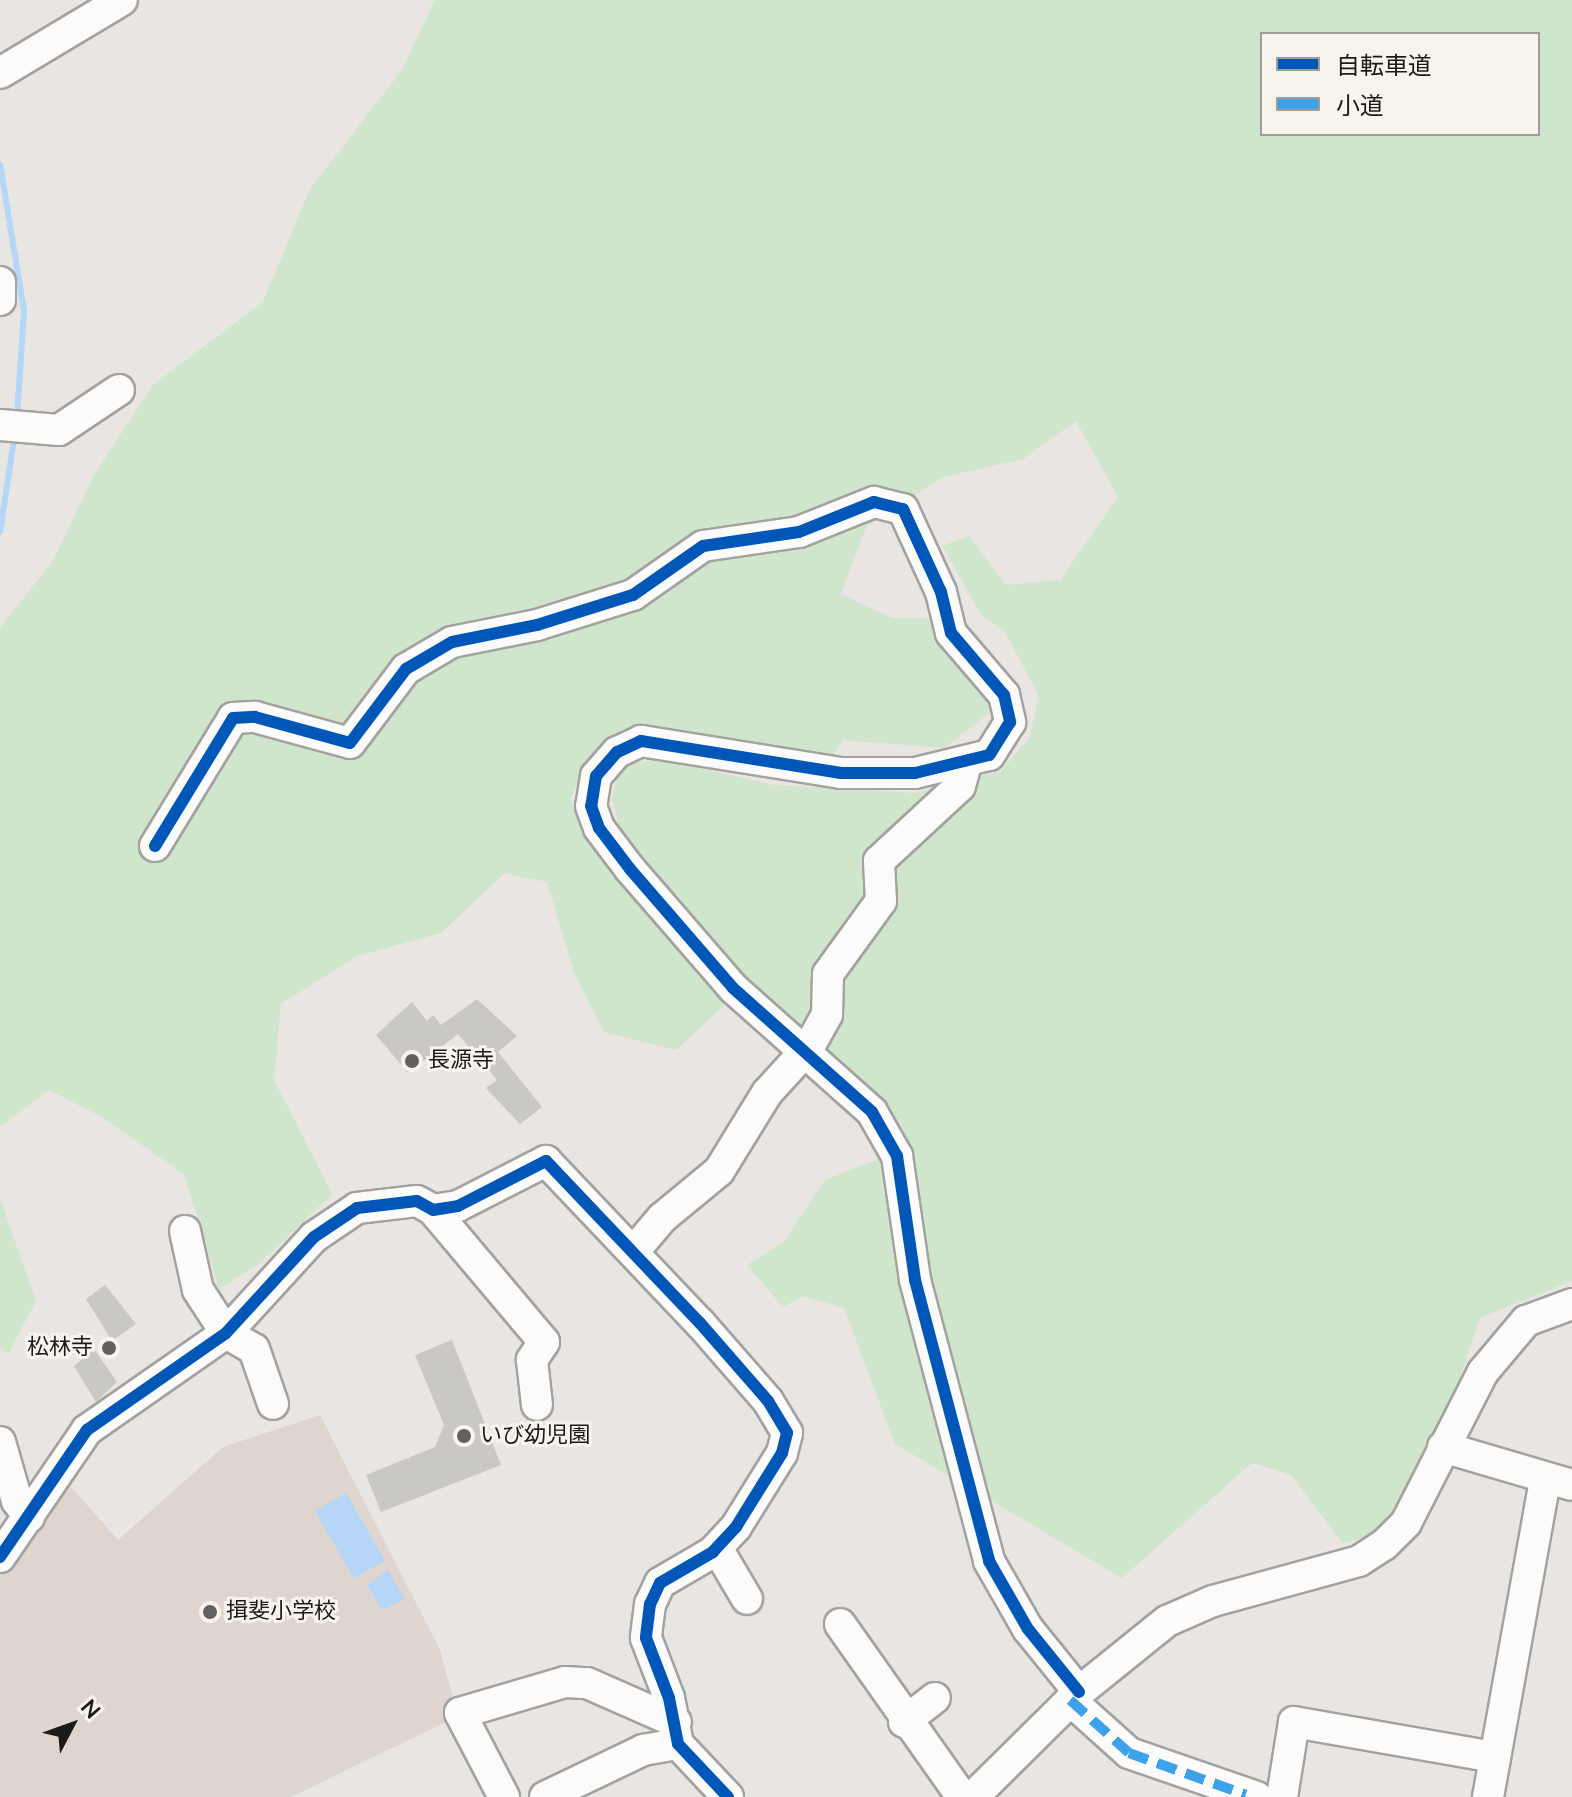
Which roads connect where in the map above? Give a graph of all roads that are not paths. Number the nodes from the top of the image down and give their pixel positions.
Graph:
1 (122, 0) edge
2 (0, 73) edge
3 (0, 282) edge
4 (0, 300) edge
5 (119, 390) dead end
6 (0, 425) edge
7 (966, 763) junction
8 (155, 846) dead end
9 (801, 1053) junction
10 (433, 1210) junction
11 (185, 1231) dead end
12 (634, 1251) junction
13 (1572, 1304) edge
14 (226, 1333) junction
15 (273, 1404) dead end
16 (537, 1405) dead end
17 (0, 1442) edge
18 (1443, 1447) junction
19 (1559, 1482) edge
20 (29, 1517) junction
21 (717, 1548) junction
22 (0, 1557) edge
23 (747, 1599) dead end
24 (840, 1624) dead end
25 (1074, 1696) junction
26 (935, 1698) dead end
27 (904, 1722) junction
28 (677, 1733) junction
29 (1495, 1757) junction
30 (504, 1797) edge
31 (545, 1797) edge
32 (728, 1797) edge
33 (962, 1797) edge
34 (973, 1797) edge
35 (1257, 1797) edge
36 (1282, 1797) edge
37 (1488, 1797) edge

1 - 2 street
3 - 4 street
5 - 6 street
7 - 8 street
7 - 9 street
7 - 9 street
9 - 12 street
9 - 25 street
10 - 12 street
10 - 14 street
10 - 16 street
11 - 14 street
12 - 21 street
13 - 18 street
14 - 15 street
14 - 20 street
17 - 20 street
18 - 19 street
18 - 25 street
19 - 29 street
20 - 22 street
21 - 23 street
21 - 28 street
24 - 27 street
25 - 34 street
25 - 35 street
26 - 27 street
27 - 33 street
28 - 30 street
28 - 31 street
28 - 32 street
29 - 36 street
29 - 37 street

